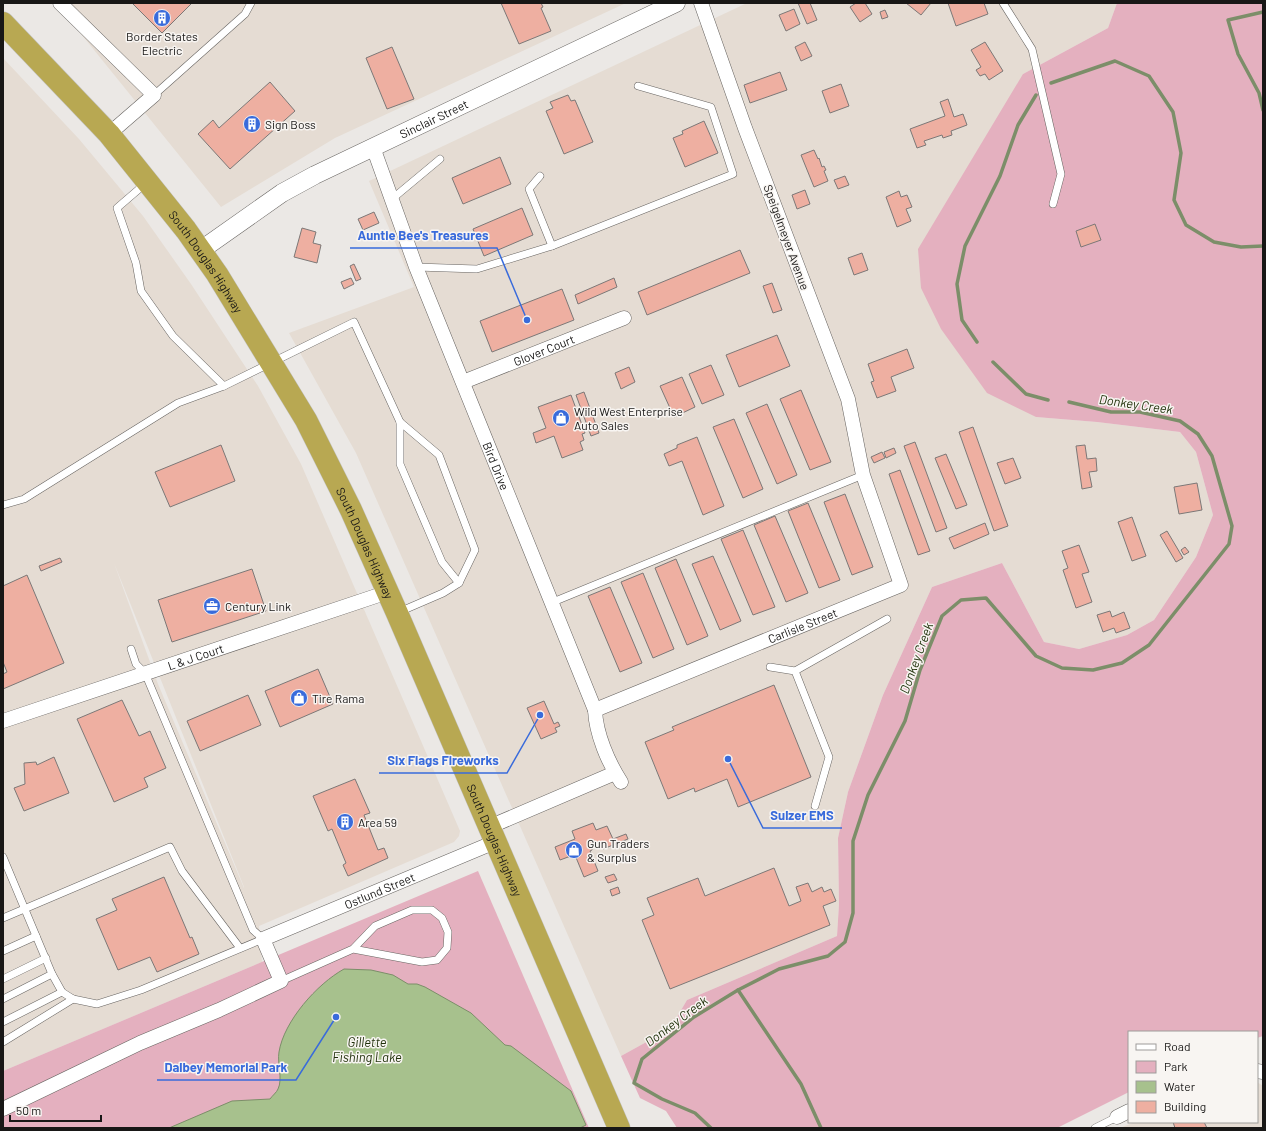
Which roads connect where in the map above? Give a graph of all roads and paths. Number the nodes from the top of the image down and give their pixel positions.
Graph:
1 (60, 3) edge
2 (251, 3) edge
3 (676, 3) edge
4 (701, 3) edge
5 (1003, 3) edge
6 (3, 23) edge
7 (638, 86) dead end
8 (154, 95) junction
9 (109, 134) junction
10 (373, 147) junction
11 (440, 159) dead end
12 (540, 176) dead end
13 (148, 182) junction
14 (392, 199) junction
15 (1053, 204) dead end
16 (552, 246) junction
17 (201, 250) junction
18 (416, 267) junction
19 (624, 318) dead end
20 (273, 363) junction
21 (463, 382) junction
22 (224, 386) junction
23 (400, 422) junction
24 (862, 474) junction
25 (3, 505) edge
26 (459, 583) junction
27 (388, 592) junction
28 (553, 602) junction
29 (397, 613) junction
30 (886, 619) dead end
31 (131, 649) dead end
32 (770, 667) dead end
33 (795, 671) junction
34 (145, 673) junction
35 (595, 710) junction
36 (3, 721) edge
37 (815, 806) dead end
38 (492, 834) junction
39 (3, 857) edge
40 (24, 908) junction
41 (3, 918) edge
42 (36, 936) junction
43 (263, 939) junction
44 (240, 948) junction
45 (353, 949) junction
46 (3, 951) edge
47 (46, 958) junction
48 (52, 974) junction
49 (3, 979) edge
50 (281, 981) junction
51 (62, 992) junction
52 (3, 999) edge
53 (73, 999) junction
54 (3, 1022) edge
55 (3, 1042) edge
56 (3, 1109) edge
57 (1123, 1114) edge
58 (619, 1128) edge
59 (1095, 1128) edge

1 - 8 street
2 - 8 lane
3 - 10 street, Sinclair Street
4 - 24 street, Speigelmeyer Avenue
5 - 15 lane
6 - 9 highway, South Douglas Highway
7 - 16 lane
8 - 9 street
9 - 13 highway, South Douglas Highway
10 - 14 street, Bird Drive
10 - 17 street, Sinclair Street
11 - 14 lane
12 - 16 lane
13 - 17 highway, South Douglas Highway
13 - 22 lane
14 - 18 street, Bird Drive
16 - 18 lane
17 - 20 highway, South Douglas Highway
18 - 21 street, Bird Drive
19 - 21 street, Glover Court
20 - 22 lane
20 - 23 lane
20 - 27 highway, South Douglas Highway
21 - 28 street, Bird Drive
22 - 25 lane
23 - 26 lane
23 - 26 lane
24 - 28 lane
24 - 35 street, Carlisle Street
26 - 29 lane
27 - 29 highway, South Douglas Highway
27 - 34 street, L & J Court
28 - 35 street, Bird Drive
29 - 38 highway, South Douglas Highway
30 - 33 lane
31 - 34 lane
32 - 33 lane
33 - 37 lane
34 - 36 street, L & J Court
34 - 43 lane
35 - 38 street, Bird Drive
38 - 43 street, Ostlund Street
38 - 58 highway, South Douglas Highway
39 - 40 lane
40 - 41 lane
40 - 42 lane
40 - 44 lane
42 - 46 lane
42 - 47 lane
43 - 44 lane
43 - 50 street
44 - 53 lane
45 - 45 lane
45 - 50 lane
47 - 48 lane
47 - 49 lane
48 - 51 lane
48 - 52 lane
50 - 56 street
51 - 53 lane
51 - 54 lane
53 - 55 lane
57 - 59 lane

